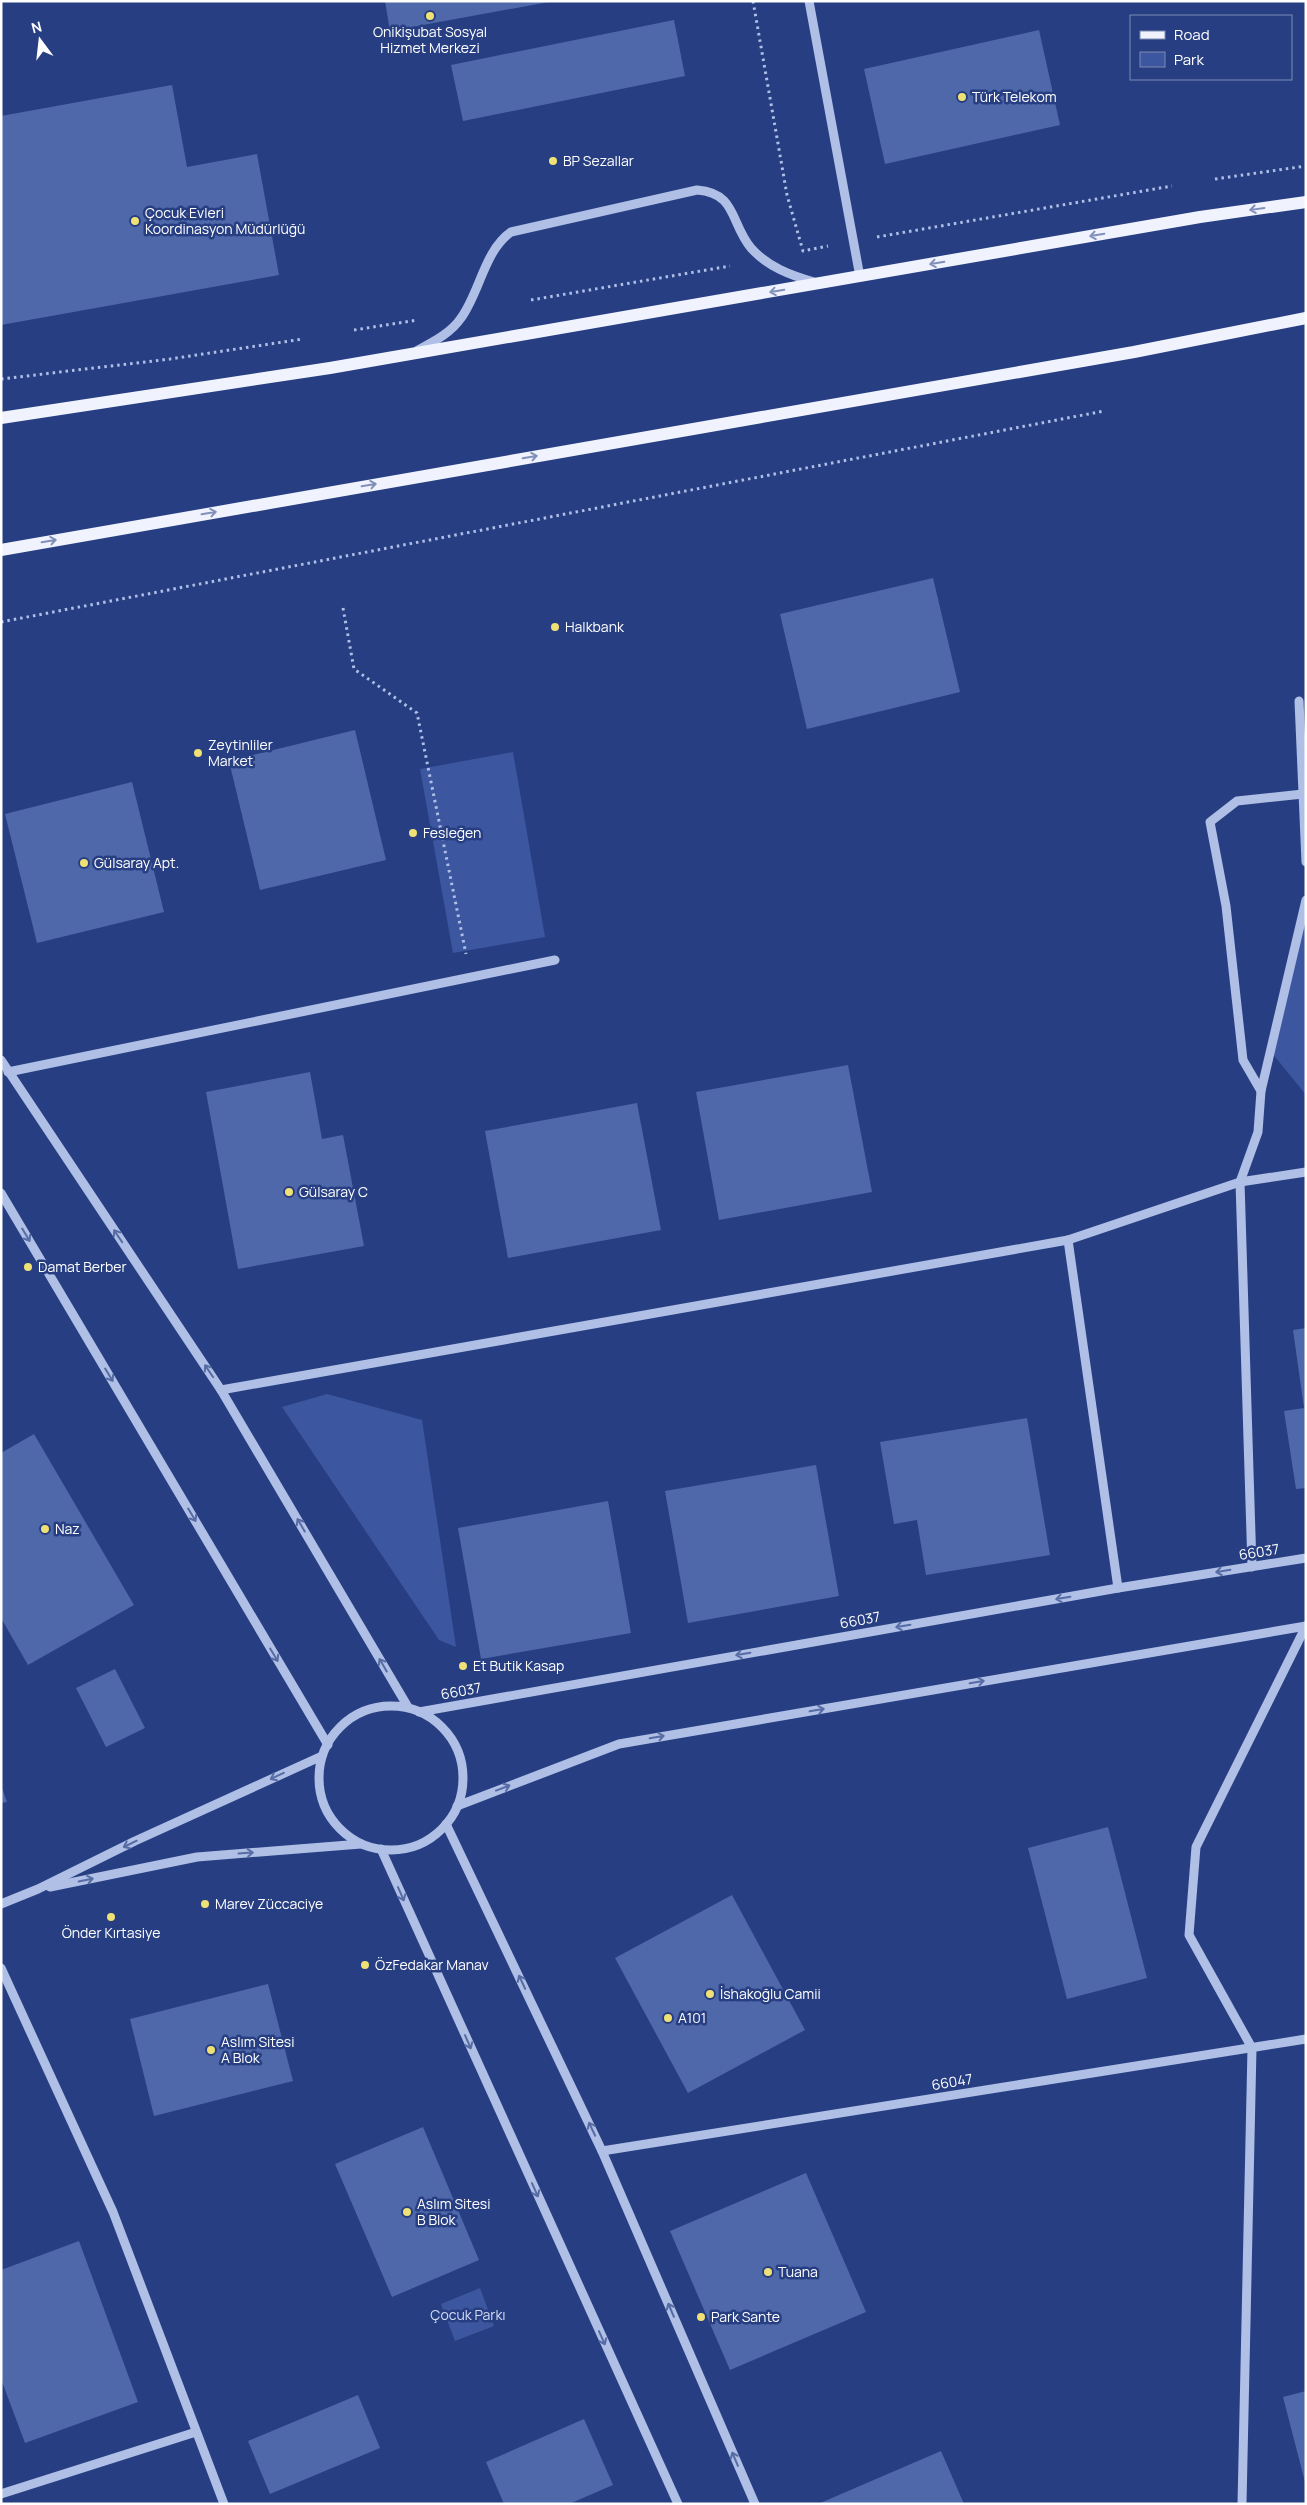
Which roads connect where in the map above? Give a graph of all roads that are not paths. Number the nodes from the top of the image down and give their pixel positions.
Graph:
1 (809, 1) edge
2 (1306, 202) edge
3 (860, 276) junction
4 (819, 284) junction
5 (1306, 318) edge
6 (412, 354) junction
7 (1, 418) edge
8 (1, 550) edge
9 (1299, 701) dead end
10 (1303, 794) junction
11 (1306, 862) edge
12 (1306, 900) edge
13 (555, 960) dead end
14 (1, 1060) edge
15 (8, 1072) junction
16 (1261, 1091) junction
17 (1306, 1172) edge
18 (1240, 1182) junction
19 (1, 1193) edge
20 (1068, 1240) junction
21 (221, 1390) junction
22 (1306, 1558) edge
23 (1252, 1567) junction
24 (1118, 1588) junction
25 (1306, 1626) edge
26 (408, 1708) junction
27 (419, 1712) junction
28 (328, 1745) junction
29 (322, 1756) junction
30 (457, 1806) junction
31 (446, 1824) junction
32 (361, 1844) junction
33 (381, 1849) junction
34 (38, 1889) junction
35 (1, 1904) edge
36 (1, 1968) edge
37 (1306, 2040) edge
38 (1252, 2048) junction
39 (602, 2151) junction
40 (196, 2432) junction
41 (1, 2494) edge
42 (224, 2504) edge
43 (678, 2504) edge
44 (755, 2504) edge
45 (1242, 2504) edge

1 - 3 street
2 -> 3 main road
3 - 4 main road
4 -> 6 main road
4 - 6 street
8 -> 5 main road
6 - 7 main road
9 - 10 street
10 - 11 street
10 - 16 street
12 - 16 street
13 - 15 street
14 - 15 street
21 -> 15 street
16 - 18 street
17 - 18 street
18 - 20 street
18 - 23 street
19 -> 28 street
20 - 21 street
20 - 24 street
26 -> 21 street
22 - 23 street, 66037
23 -> 24 street, 66037
24 -> 27 street, 66037
30 -> 25 street
25 - 38 street
26 - 27 street
26 - 28 street
27 - 30 street
28 - 29 street
29 - 32 street
29 -> 34 street
30 - 31 street
31 - 33 street
39 -> 31 street
32 - 33 street
34 -> 32 street
33 -> 43 street
34 - 35 street
36 - 40 street
37 - 38 street, 66047
38 - 39 street, 66047
38 - 45 street
44 -> 39 street
40 - 41 street
40 - 42 street

